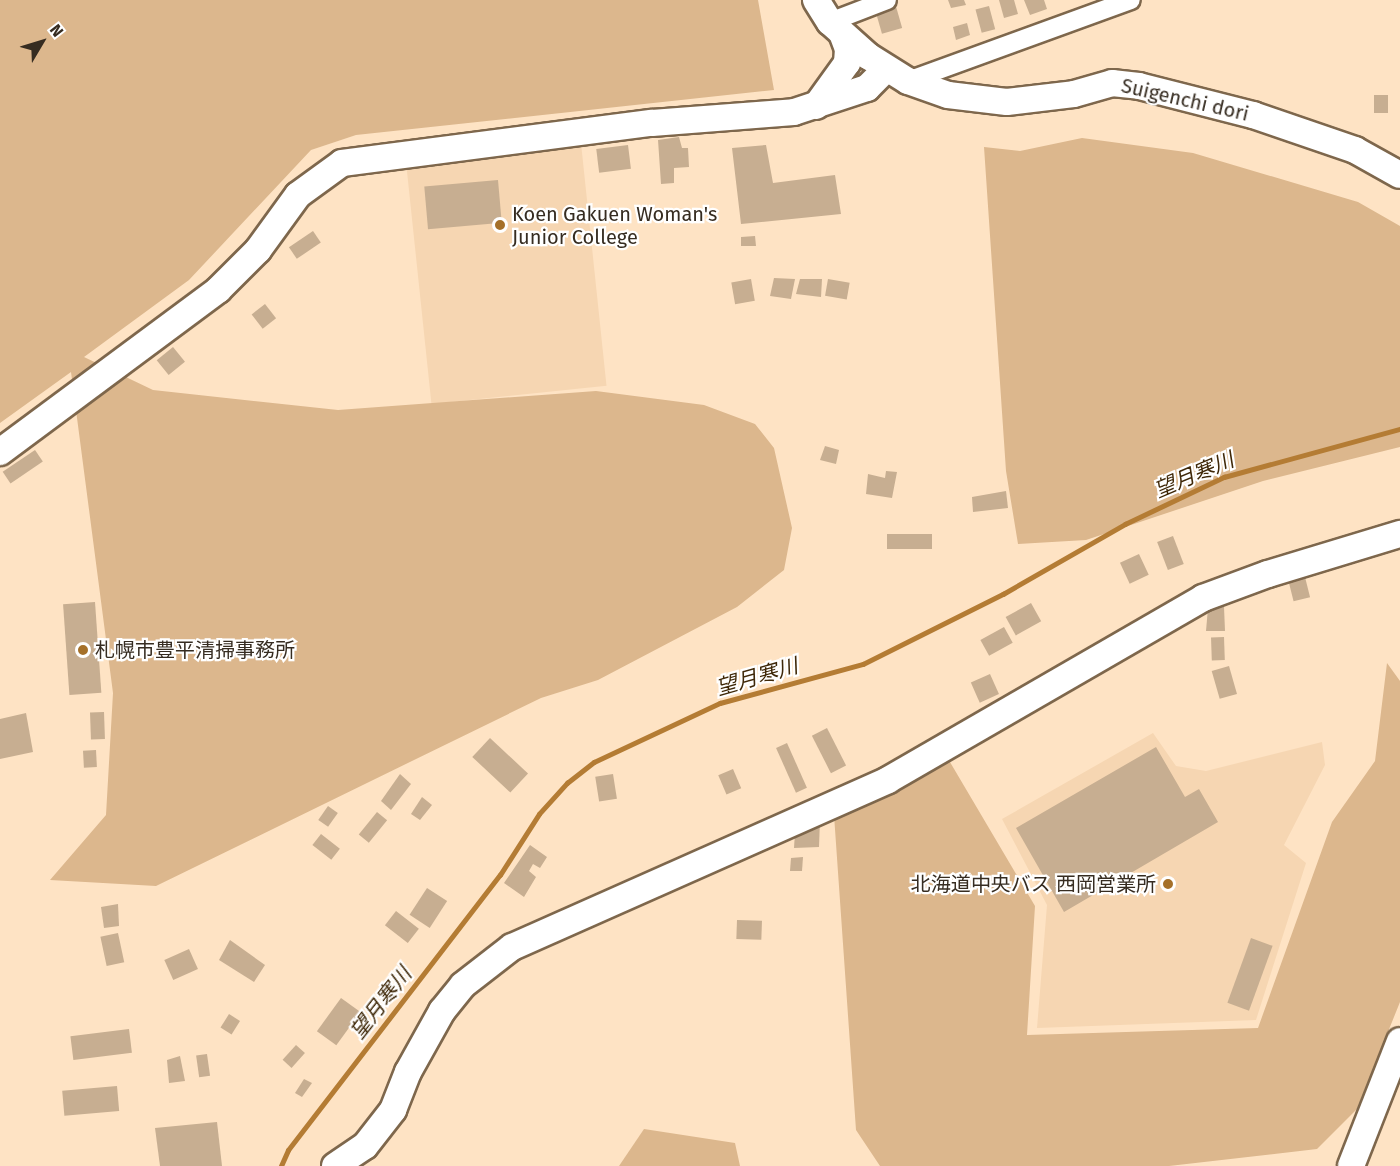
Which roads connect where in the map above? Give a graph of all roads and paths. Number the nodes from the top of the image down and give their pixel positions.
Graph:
1 (816, 0) edge
2 (887, 0) edge
3 (1131, 0) edge
4 (837, 29) junction
5 (897, 75) junction
6 (816, 106) junction
7 (1400, 175) edge
8 (0, 452) edge
9 (1400, 534) edge
10 (1400, 1041) edge
11 (336, 1166) edge
12 (1351, 1166) edge

1 - 4 street, Suigenchi dori
2 - 4 street
3 - 5 street
4 - 5 street, Suigenchi dori
4 - 6 street
5 - 6 street
5 - 7 street, Suigenchi dori
6 - 8 street
9 - 11 street
10 - 12 street

